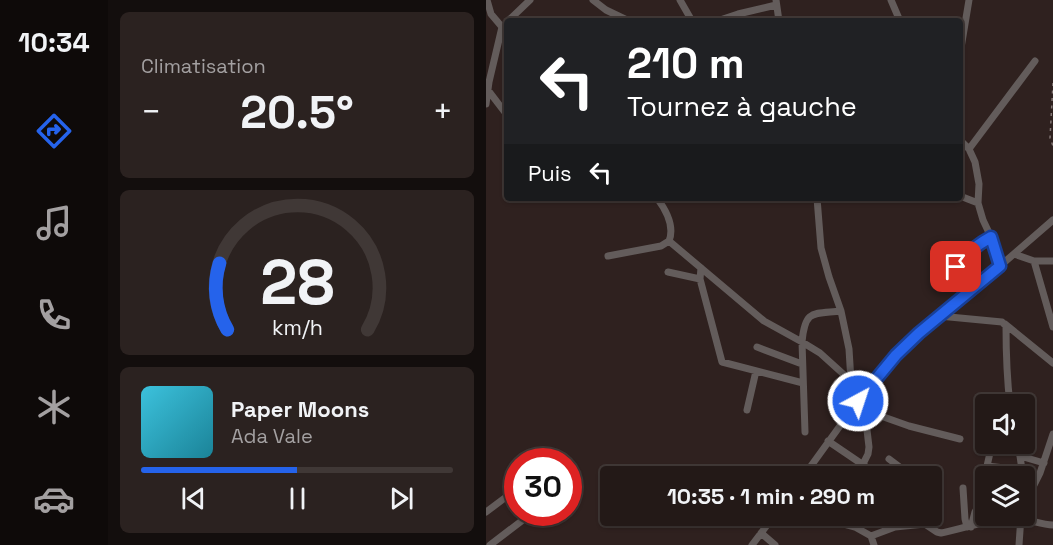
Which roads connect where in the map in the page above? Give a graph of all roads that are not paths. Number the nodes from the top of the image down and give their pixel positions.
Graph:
1 (487, 0) edge
2 (530, 0) edge
3 (593, 0) edge
4 (680, 0) edge
5 (891, 0) edge
6 (969, 0) edge
7 (776, 3) edge
8 (512, 18) edge
9 (623, 18) edge
10 (690, 18) edge
11 (727, 18) edge
12 (778, 18) edge
13 (899, 18) edge
14 (504, 23) edge
15 (504, 31) edge
16 (963, 36) edge
17 (1035, 61) dead end
18 (488, 84) edge
19 (486, 104) edge
20 (504, 110) edge
21 (963, 143) edge
22 (969, 149) junction
23 (963, 197) edge
24 (659, 201) edge
25 (817, 201) edge
26 (978, 203) junction
27 (1053, 220) edge
28 (991, 237) junction
29 (669, 241) junction
30 (1014, 254) junction
31 (608, 256) dead end
32 (1034, 261) junction
33 (1053, 261) edge
34 (1000, 266) junction
35 (701, 268) junction
36 (668, 272) dead end
37 (949, 272) dead end
38 (700, 279) junction
39 (841, 311) junction
40 (939, 316) junction
41 (1005, 324) junction
42 (1053, 327) edge
43 (802, 342) junction
44 (758, 347) dead end
45 (1053, 363) edge
46 (802, 364) junction
47 (756, 370) junction
48 (851, 381) junction
49 (803, 383) junction
50 (1009, 394) edge
51 (858, 401) junction
52 (747, 410) dead end
53 (864, 410) junction
54 (805, 432) dead end
55 (1053, 434) edge
56 (960, 439) dead end
57 (828, 441) junction
58 (990, 454) edge
59 (1020, 456) joint
60 (889, 459) dead end
61 (1044, 463) junction
62 (863, 464) junction
63 (811, 466) edge
64 (866, 466) edge
65 (898, 466) edge
66 (987, 466) edge
67 (1021, 466) edge
68 (1035, 483) edge
69 (963, 488) dead end
70 (504, 498) edge
71 (486, 512) edge
72 (975, 512) edge
73 (1035, 522) edge
74 (1053, 525) edge
75 (515, 526) edge
76 (766, 526) edge
77 (851, 526) edge
78 (905, 526) edge
79 (928, 526) edge
80 (975, 526) edge
81 (1020, 526) edge
82 (969, 527) junction
83 (761, 533) junction
84 (871, 536) junction
85 (490, 545) edge
86 (752, 545) edge
87 (775, 545) edge
88 (874, 545) edge
89 (1019, 545) edge

1 - 14 street
2 - 8 street
3 - 9 street
4 - 10 street
5 - 13 street
6 - 16 street
7 - 11 street
7 - 12 street
15 - 18 street
17 - 22 street
18 - 19 street
18 - 20 street
21 - 22 street
22 - 26 street
23 - 26 street
24 - 29 street
25 - 39 street
26 - 28 street
27 - 30 street
28 - 34 street
28 - 37 street
29 - 31 street
29 - 35 street
30 - 32 street
30 - 34 street
32 - 33 street
32 - 42 street
34 - 40 street
35 - 38 street
35 - 43 street
36 - 38 street
38 - 47 street
39 - 43 street
39 - 48 street
40 - 41 street
40 - 51 street
41 - 45 street
41 - 50 street
43 - 46 street
43 - 48 street
44 - 46 street
46 - 49 street
47 - 49 street
47 - 52 street
48 - 51 street
49 - 54 street
51 - 53 street
51 - 57 street
53 - 56 street
53 - 62 street
55 - 61 street
57 - 62 street
57 - 63 street
58 - 66 street
59 - 61 street
59 - 67 street
60 - 65 street
61 - 68 street
62 - 64 street
69 - 82 street
70 - 71 street
72 - 82 street
73 - 74 street
75 - 85 street
76 - 83 street
77 - 84 street
78 - 84 street
79 - 82 street
80 - 82 street
81 - 89 street
83 - 86 street
83 - 87 street
84 - 88 street

